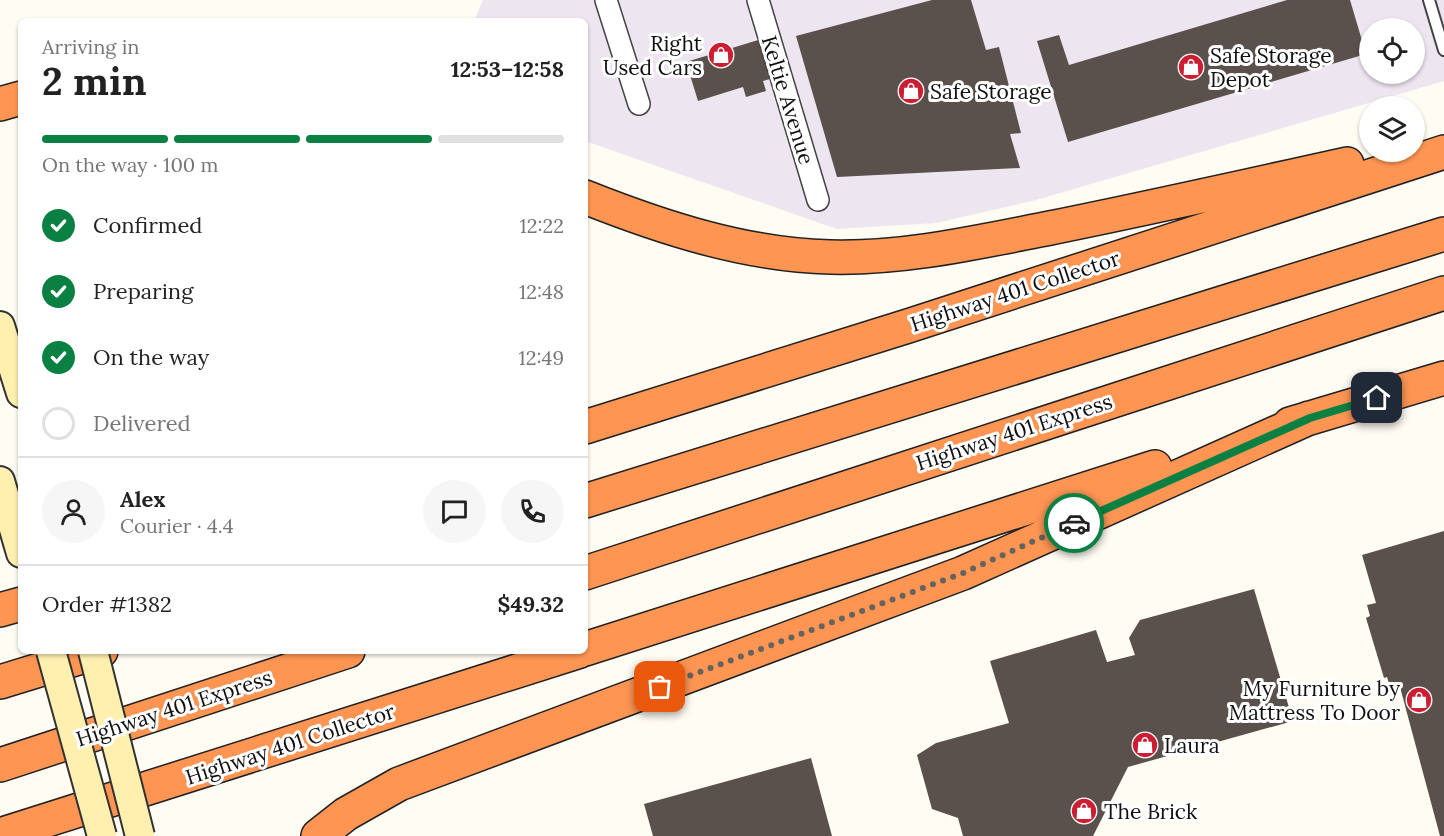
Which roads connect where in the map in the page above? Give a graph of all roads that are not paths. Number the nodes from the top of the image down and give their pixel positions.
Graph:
1 (606, 0) edge
2 (758, 0) edge
3 (1429, 0) edge
4 (1444, 50) edge
5 (18, 99) edge
6 (0, 104) edge
7 (639, 104) dead end
8 (1444, 143) edge
9 (1425, 147) edge
10 (1444, 152) edge
11 (1359, 162) edge
12 (588, 198) edge
13 (818, 200) dead end
14 (1444, 234) edge
15 (1444, 293) edge
16 (0, 326) edge
17 (1444, 378) edge
18 (18, 383) edge
19 (1310, 418) junction
20 (588, 426) edge
21 (4, 495) edge
22 (588, 500) edge
23 (18, 543) edge
24 (588, 572) edge
25 (588, 649) edge
26 (52, 654) edge
27 (91, 654) edge
28 (94, 654) edge
29 (339, 654) edge
30 (571, 654) edge
31 (0, 682) edge
32 (0, 765) edge
33 (155, 787) junction
34 (0, 835) edge
35 (60, 836) edge
36 (102, 836) edge
37 (140, 836) edge
38 (318, 836) edge

1 - 7 street
2 - 13 street, Keltie Avenue
3 - 4 lane
5 - 6 highway
8 - 9 highway
10 - 20 highway, Highway 401 Collector
11 - 12 highway
14 - 22 highway
15 - 24 highway, Highway 401 Express
16 - 18 main road
17 - 19 highway
19 - 25 highway
19 - 38 highway
21 - 23 main road
26 - 36 main road, bridge
27 - 31 highway
28 - 37 main road, bridge
29 - 32 highway, Highway 401 Express
30 - 33 highway, Highway 401 Collector
33 - 34 highway, Highway 401 Collector
33 - 35 highway

